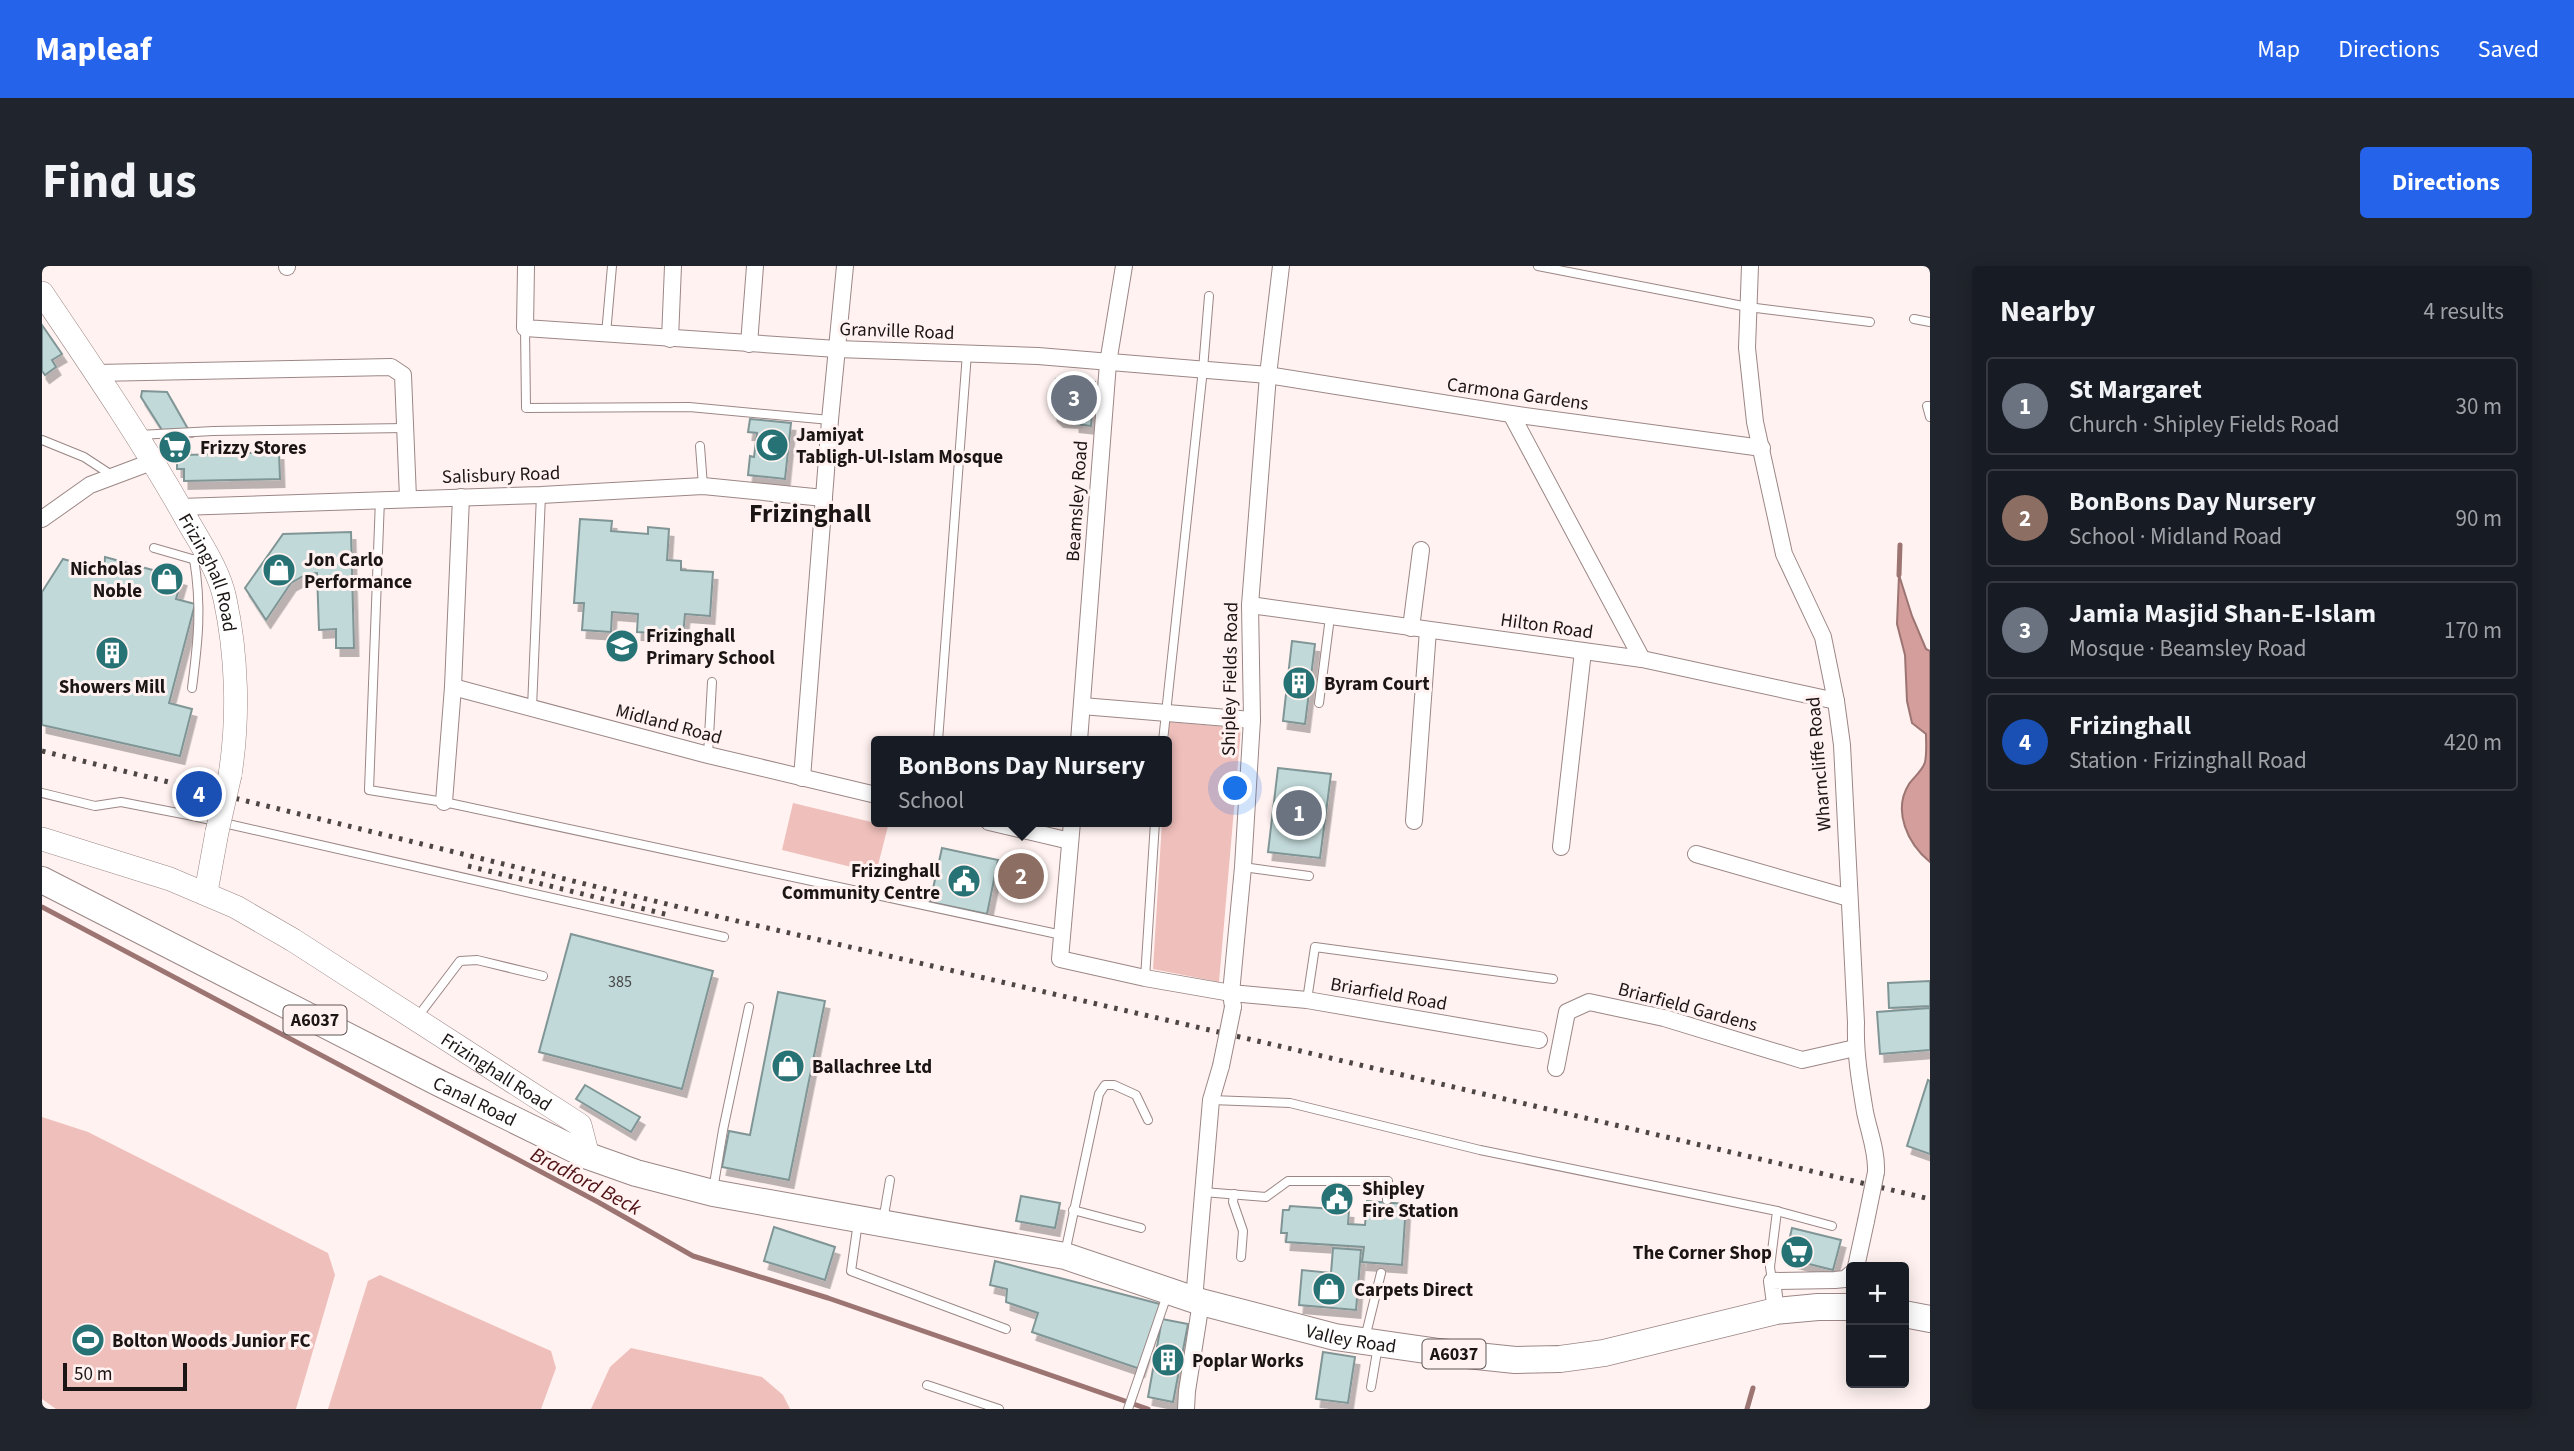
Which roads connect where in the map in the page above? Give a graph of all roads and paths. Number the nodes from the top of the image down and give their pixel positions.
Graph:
1 (526, 266) edge
2 (612, 266) edge
3 (673, 266) edge
4 (755, 266) edge
5 (845, 266) edge
6 (1124, 266) edge
7 (1281, 266) edge
8 (1538, 266) edge
9 (1750, 266) edge
10 (42, 293) edge
11 (1209, 296) dead end
12 (1748, 307) junction
13 (1914, 319) dead end
14 (1870, 322) dead end
15 (1930, 322) edge
16 (525, 328) junction
17 (606, 334) junction
18 (670, 339) junction
19 (749, 344) junction
20 (837, 349) junction
21 (967, 353) junction
22 (1108, 363) junction
23 (1203, 369) junction
24 (96, 373) junction
25 (1268, 375) junction
26 (1930, 406) edge
27 (1511, 414) junction
28 (1930, 417) edge
29 (830, 420) junction
30 (405, 428) junction
31 (138, 435) junction
32 (42, 440) edge
33 (700, 446) dead end
34 (1762, 448) junction
35 (154, 461) junction
36 (113, 476) junction
37 (703, 486) junction
38 (541, 495) junction
39 (461, 497) junction
40 (408, 498) junction
41 (824, 498) junction
42 (380, 499) junction
43 (180, 507) junction
44 (42, 519) edge
45 (154, 548) dead end
46 (1421, 550) dead end
47 (203, 562) junction
48 (1250, 605) junction
49 (1330, 617) junction
50 (1411, 628) junction
51 (1428, 630) junction
52 (1583, 651) junction
53 (1642, 659) junction
54 (712, 682) dead end
55 (453, 687) junction
56 (192, 688) dead end
57 (1836, 701) junction
58 (1319, 703) dead end
59 (1082, 706) junction
60 (532, 708) junction
61 (1166, 713) junction
62 (1252, 720) junction
63 (937, 736) edge
64 (1079, 736) edge
65 (1164, 736) edge
66 (708, 755) junction
67 (802, 778) junction
68 (42, 793) edge
69 (871, 794) edge
70 (444, 802) junction
71 (1414, 821) dead end
72 (1019, 827) edge
73 (1071, 827) edge
74 (1155, 827) edge
75 (42, 839) edge
76 (1070, 841) junction
77 (1561, 847) dead end
78 (1696, 855) dead end
79 (1243, 867) junction
80 (1309, 876) dead end
81 (42, 880) edge
82 (206, 892) junction
83 (1849, 898) junction
84 (1062, 935) junction
85 (724, 937) dead end
86 (543, 976) dead end
87 (1145, 978) junction
88 (1553, 979) dead end
89 (1232, 1000) junction
90 (1307, 1000) junction
91 (748, 1007) dead end
92 (415, 1020) junction
93 (1539, 1040) dead end
94 (1855, 1048) junction
95 (1556, 1068) dead end
96 (1211, 1100) junction
97 (1148, 1120) dead end
98 (588, 1156) junction
99 (890, 1180) dead end
100 (1203, 1192) junction
101 (713, 1193) junction
102 (1234, 1195) junction
103 (1387, 1200) dead end
104 (1073, 1210) junction
105 (1777, 1211) junction
106 (870, 1222) junction
107 (1832, 1226) dead end
108 (1141, 1228) dead end
109 (1065, 1256) junction
110 (1241, 1257) dead end
111 (1857, 1262) edge
112 (1381, 1273) dead end
113 (1846, 1278) edge
114 (1772, 1281) junction
115 (1168, 1292) junction
116 (1197, 1301) junction
117 (1846, 1307) edge
118 (1776, 1311) junction
119 (1909, 1315) edge
120 (1930, 1319) edge
121 (1006, 1329) dead end
122 (1372, 1342) junction
123 (927, 1385) dead end
124 (1371, 1387) dead end
125 (1186, 1406) edge
126 (999, 1409) edge
127 (1128, 1409) edge

1 - 16 street
2 - 17 lane
3 - 18 street
4 - 19 street
5 - 20 street
6 - 22 street, Beamsley Road
7 - 25 street, Shipley Fields Road
8 - 12 lane
9 - 12 street, Wharncliffe Road
10 - 24 street, Frizinghall Road
11 - 23 lane
12 - 14 lane
12 - 34 street, Wharncliffe Road
13 - 15 lane
16 - 17 street, Granville Road
16 - 29 lane
17 - 18 street, Granville Road
18 - 19 street, Granville Road
19 - 20 street, Granville Road
20 - 21 street, Granville Road
20 - 29 street
21 - 22 street, Granville Road
21 - 63 lane
22 - 23 street, Granville Road
22 - 59 street, Beamsley Road
23 - 25 street, Granville Road
23 - 61 lane
24 - 30 street
24 - 31 street, Frizinghall Road
25 - 27 street, Carmona Gardens
25 - 48 street, Shipley Fields Road
26 - 28 lane
27 - 34 street, Carmona Gardens
27 - 53 street
29 - 41 street
30 - 31 lane
30 - 40 street
31 - 35 street, Frizinghall Road
32 - 36 lane
33 - 37 lane
34 - 57 street, Wharncliffe Road
35 - 36 street
35 - 43 street, Frizinghall Road
36 - 44 street
37 - 38 street, Salisbury Road
37 - 41 street, Salisbury Road
38 - 39 street, Salisbury Road
38 - 60 lane
39 - 40 street, Salisbury Road
39 - 55 street
40 - 42 street, Salisbury Road
41 - 67 street
42 - 43 street, Salisbury Road
42 - 70 lane
43 - 47 street, Frizinghall Road
45 - 47 lane
46 - 50 street
47 - 56 lane
47 - 82 street, Frizinghall Road, bridge
48 - 49 street, Hilton Road
48 - 62 street, Shipley Fields Road
49 - 50 street, Hilton Road
49 - 58 lane
50 - 51 street, Hilton Road
51 - 52 street, Hilton Road
51 - 71 street
52 - 53 street, Hilton Road
52 - 77 street
53 - 57 street, Hilton Road
54 - 66 lane
55 - 60 street, Midland Road
55 - 70 street
57 - 83 street, Wharncliffe Road
59 - 61 street
59 - 64 street, Beamsley Road
60 - 66 street, Midland Road
61 - 62 street
61 - 65 lane
62 - 79 street, Shipley Fields Road
66 - 67 street, Midland Road
67 - 69 street, Midland Road
68 - 85 lane
70 - 84 lane
72 - 76 street
73 - 76 street
74 - 87 lane
75 - 82 street, Frizinghall Road
76 - 84 street
78 - 83 street
79 - 80 lane
79 - 89 street, Shipley Fields Road
81 - 98 main road, Canal Road / A6037
82 - 92 street, Frizinghall Road
83 - 94 street, Wharncliffe Road
84 - 87 street, Briarfield Road
86 - 92 lane
87 - 89 street, Briarfield Road
88 - 90 lane
89 - 90 street, Briarfield Road
89 - 96 street, Shipley Fields Road, bridge
90 - 93 street, Briarfield Road
91 - 101 lane
92 - 98 street, Frizinghall Road
94 - 95 street, Briarfield Gardens
94 - 111 street, Wharncliffe Road, bridge
96 - 100 street, Shipley Fields Road
96 - 105 lane
97 - 104 lane
98 - 101 main road, Canal Road / A6037
99 - 106 lane
100 - 102 lane
100 - 116 street, Shipley Fields Road
101 - 106 main road, Canal Road / A6037
102 - 103 lane
102 - 110 lane
104 - 108 lane
104 - 109 lane
105 - 107 lane
105 - 114 lane
106 - 109 main road, Canal Road / A6037
106 - 121 lane
109 - 115 main road, Valley Road / A6037
112 - 122 lane
113 - 114 street
114 - 118 street
115 - 116 main road, Valley Road / A6037
115 - 127 lane
116 - 122 main road, Valley Road / A6037
116 - 125 street, Shipley Fields Road
117 - 118 main road, Valley Road / A6037
118 - 122 main road, Valley Road / A6037
119 - 120 main road
122 - 124 lane
123 - 126 lane

